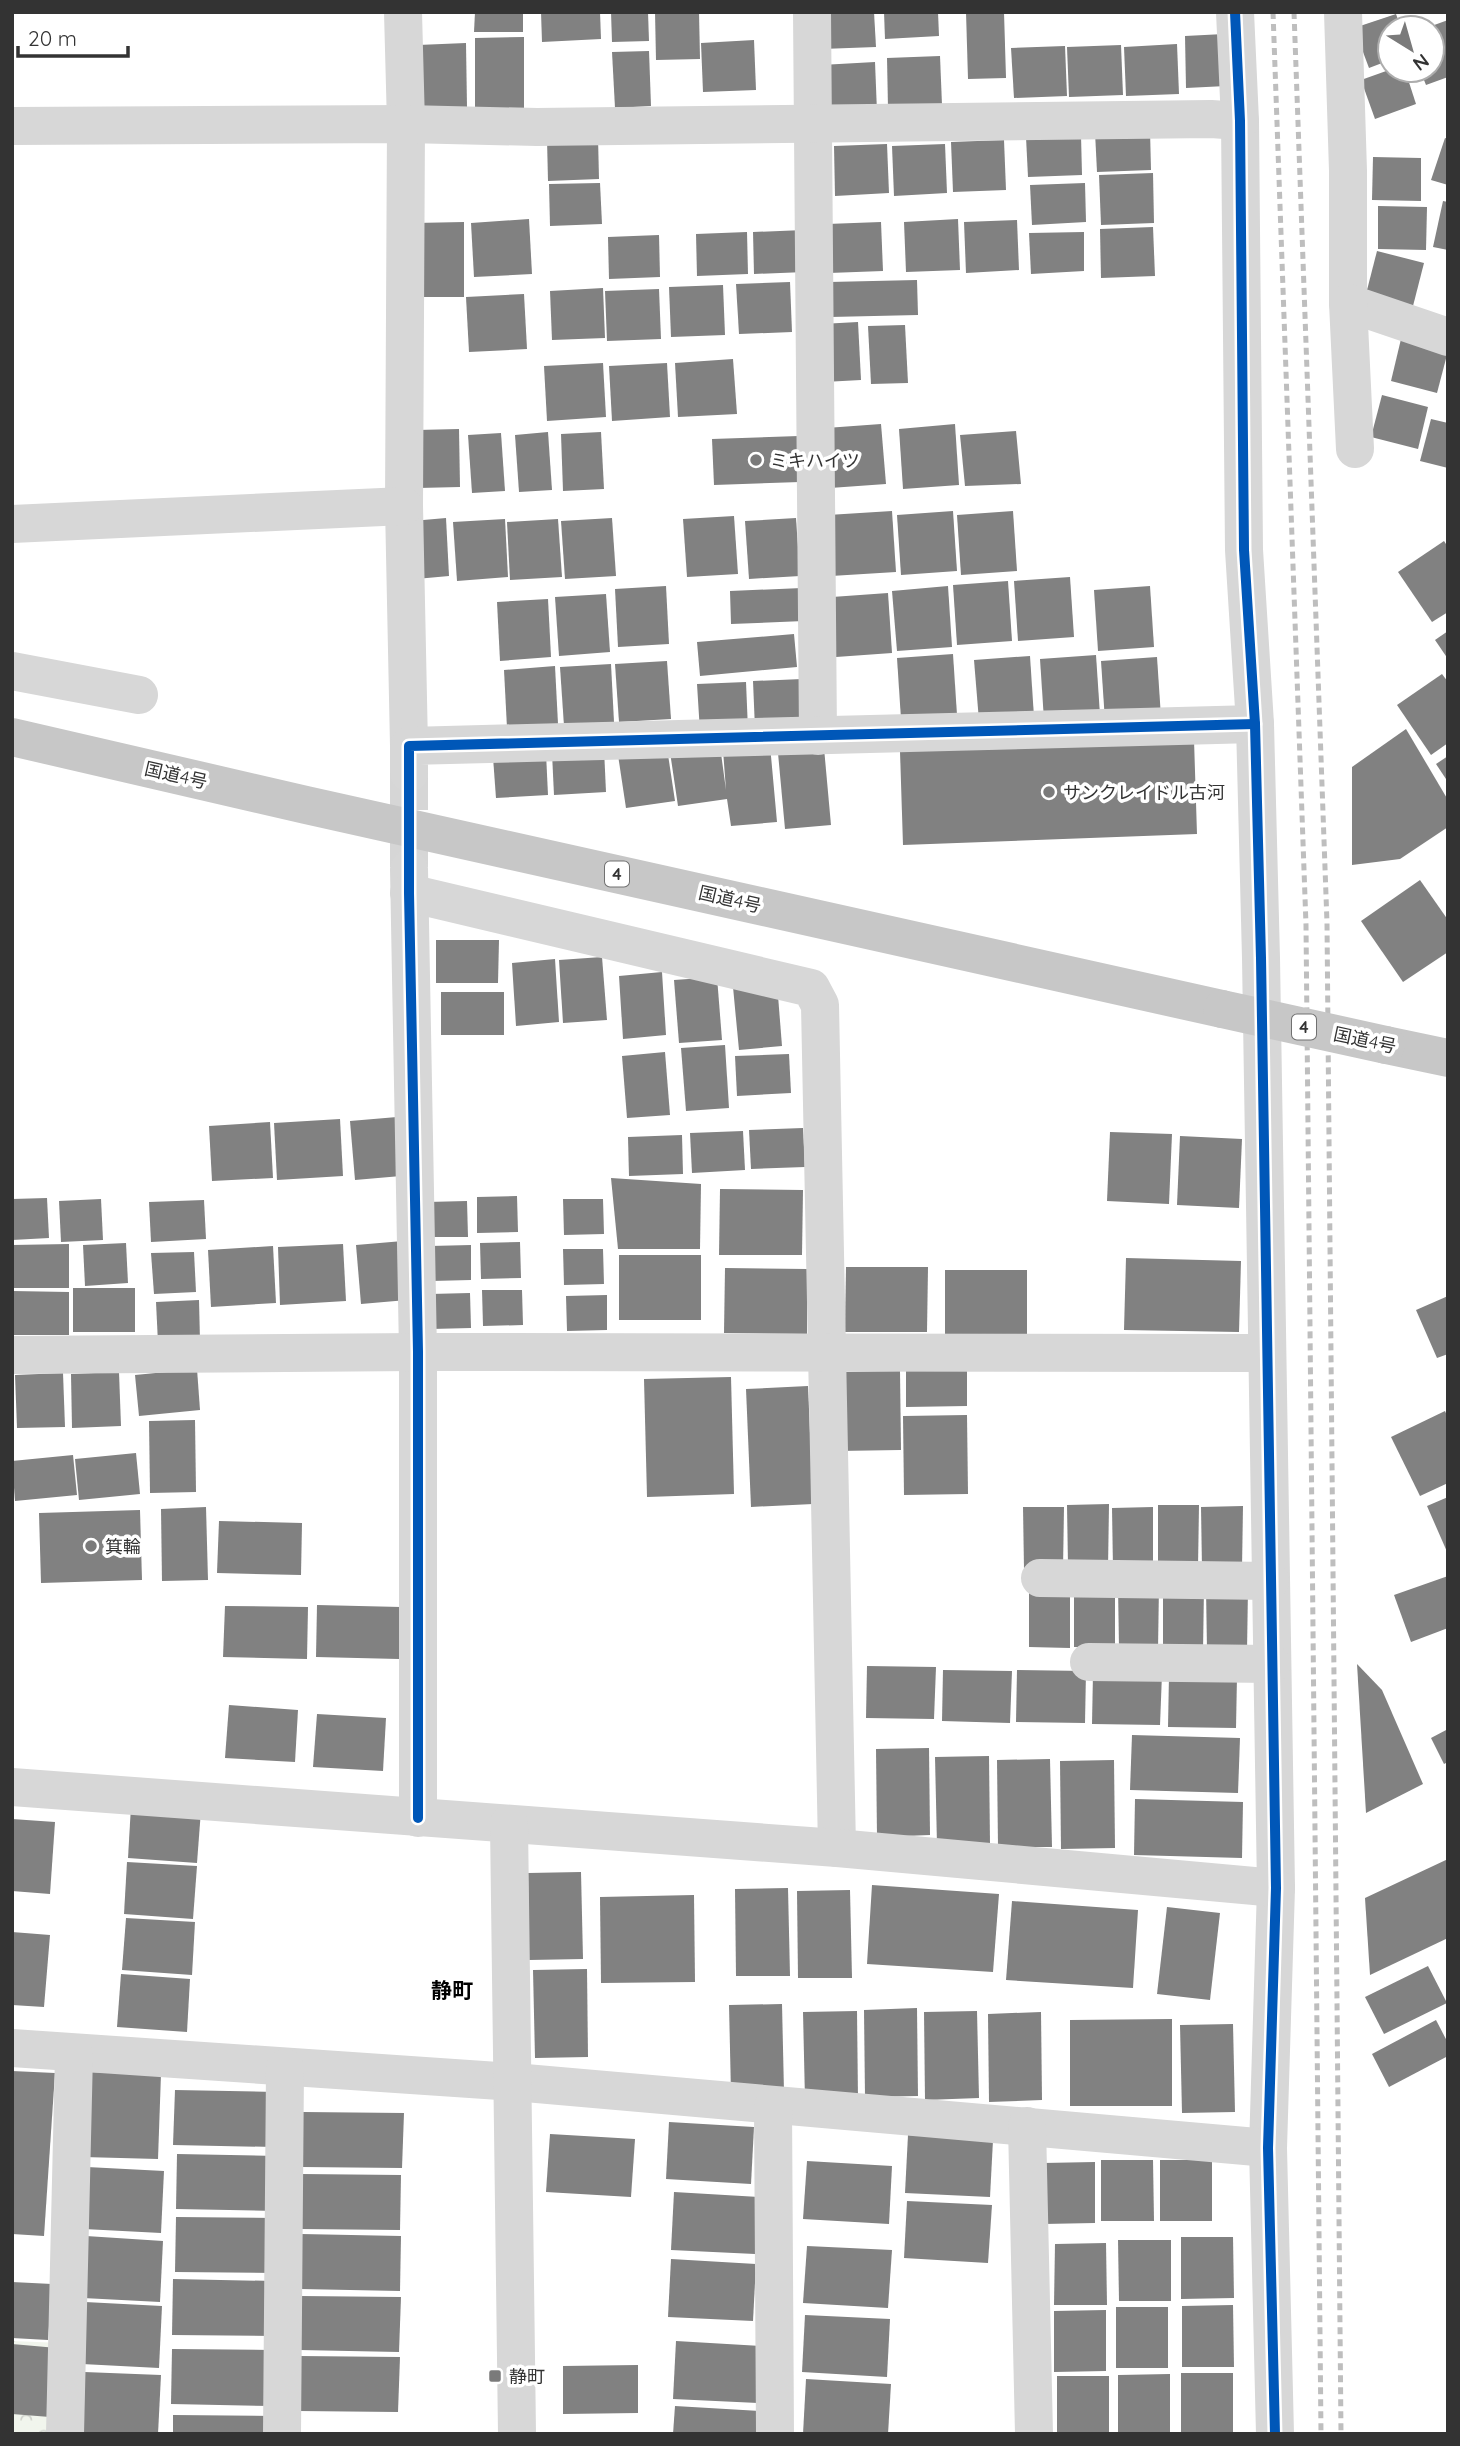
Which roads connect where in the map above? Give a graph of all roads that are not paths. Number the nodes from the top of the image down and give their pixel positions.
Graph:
1 (402, 12) edge
2 (812, 12) edge
3 (1235, 12) edge
4 (1343, 12) edge
5 (1240, 121) junction
6 (812, 123) junction
7 (406, 124) junction
8 (12, 126) edge
9 (1349, 303) junction
10 (1448, 337) edge
11 (1355, 449) dead end
12 (404, 506) junction
13 (12, 524) edge
14 (12, 671) edge
15 (139, 695) dead end
16 (1255, 724) junction
17 (818, 736) junction
18 (12, 737) edge
19 (1448, 1058) edge
20 (418, 1352) junction
21 (827, 1352) junction
22 (1266, 1353) junction
23 (12, 1355) edge
24 (1040, 1578) dead end
25 (1270, 1581) junction
26 (1089, 1662) dead end
27 (1272, 1664) junction
28 (12, 1787) edge
29 (418, 1818) junction
30 (509, 1824) junction
31 (837, 1848) junction
32 (1276, 1888) junction
33 (12, 2048) edge
34 (74, 2054) junction
35 (285, 2068) junction
36 (514, 2082) junction
37 (773, 2106) junction
38 (1027, 2126) junction
39 (1268, 2148) junction
40 (65, 2434) edge
41 (282, 2434) edge
42 (517, 2434) edge
43 (775, 2434) edge
44 (1034, 2434) edge
45 (1275, 2434) edge

1 - 7 street
2 - 6 street
3 - 5 street
4 - 9 street
5 - 6 street
5 - 16 street
6 - 7 street
6 - 17 street
7 - 8 street
7 - 12 street
9 - 10 street
9 - 11 street
12 - 13 street
12 - 17 street
14 - 15 street
16 - 17 street
16 - 22 street
18 - 19 highway, 国道4号 / 4, bridge
20 - 21 street
20 - 21 street
20 - 23 street
20 - 29 street
21 - 22 street
21 - 31 street
22 - 25 street
24 - 25 street
25 - 27 street
26 - 27 street
27 - 32 street
28 - 29 street
29 - 30 street
30 - 31 street
30 - 36 street
31 - 32 street
32 - 39 street
33 - 34 street
34 - 35 street
34 - 40 street
35 - 36 street
35 - 41 street
36 - 37 street
36 - 42 street
37 - 38 street
37 - 43 street
38 - 39 street
38 - 44 street
39 - 45 street

